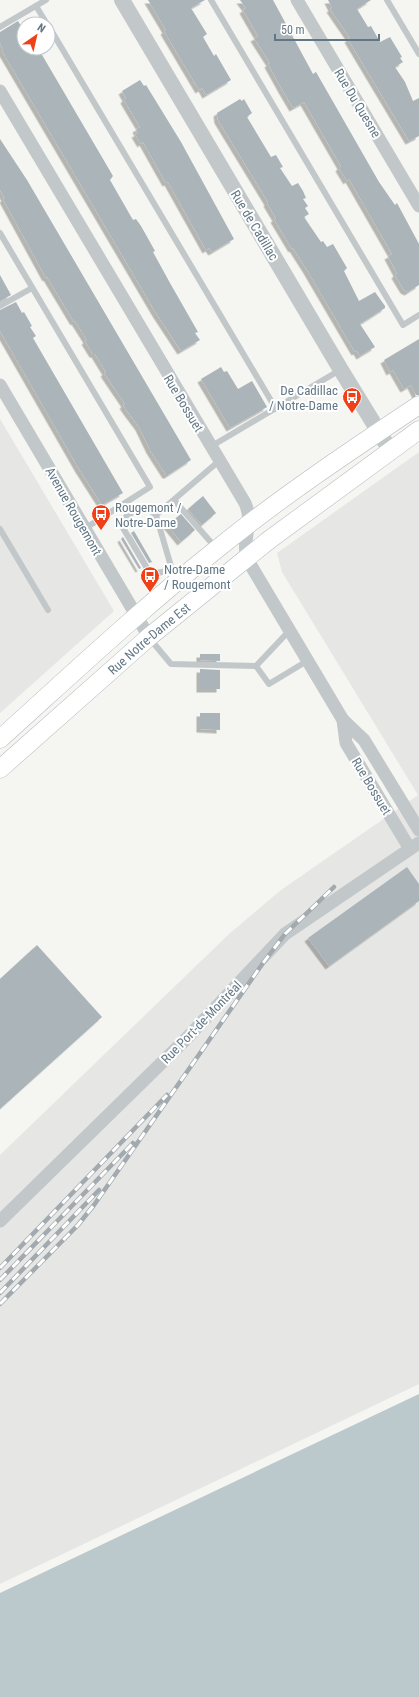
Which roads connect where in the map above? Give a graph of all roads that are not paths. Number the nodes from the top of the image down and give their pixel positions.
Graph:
1 (46, 0) edge
2 (122, 0) edge
3 (211, 0) edge
4 (297, 0) edge
5 (387, 0) edge
6 (36, 6) junction
7 (42, 16) edge
8 (0, 27) edge
9 (56, 38) edge
10 (419, 54) edge
11 (0, 91) edge
12 (419, 206) edge
13 (0, 233) edge
14 (32, 288) junction
15 (0, 306) edge
16 (419, 315) edge
17 (341, 370) junction
18 (0, 385) edge
19 (419, 405) edge
20 (276, 409) junction
21 (419, 430) edge
22 (379, 432) junction
23 (210, 447) junction
24 (390, 450) junction
25 (219, 461) junction
26 (174, 500) junction
27 (156, 515) junction
28 (250, 523) junction
29 (0, 529) edge
30 (84, 529) junction
31 (217, 549) junction
32 (246, 559) junction
33 (174, 576) junction
34 (48, 610) dead end
35 (136, 616) junction
36 (289, 631) junction
37 (149, 637) junction
38 (307, 661) junction
39 (256, 666) junction
40 (342, 720) junction
41 (0, 738) edge
42 (0, 769) edge
43 (419, 830) edge
44 (414, 846) edge
45 (0, 1221) edge

1 - 6 lane
2 - 17 street, Rue de Cadillac
3 - 16 lane
4 - 12 street, Rue Du Quesne
5 - 10 lane
6 - 7 lane
6 - 8 lane
9 - 20 lane
11 - 23 street, Rue Bossuet
13 - 14 lane
14 - 15 lane
14 - 30 lane
17 - 20 lane
17 - 22 street, Rue de Cadillac
18 - 30 street, Avenue Rougemont
19 - 22 main road, Rue Notre-Dame Est
20 - 23 lane
21 - 24 main road, Rue Notre-Dame Est
22 - 24 street, Rue de Cadillac
22 - 28 main road, Rue Notre-Dame Est
23 - 25 street, Rue Bossuet
24 - 32 main road, Rue Notre-Dame Est
25 - 26 lane
25 - 28 street, Rue Bossuet
26 - 27 lane
26 - 31 lane
27 - 33 lane
27 - 33 lane
28 - 31 main road, Rue Notre-Dame Est
28 - 32 street, Rue Bossuet
29 - 34 lane
30 - 35 street, Avenue Rougemont
31 - 33 main road, Rue Notre-Dame Est
32 - 36 street, Rue Bossuet
32 - 37 main road, Rue Notre-Dame Est
33 - 35 main road, Rue Notre-Dame Est
35 - 37 street, Avenue Rougemont
35 - 41 main road, Rue Notre-Dame Est
36 - 38 street, Rue Bossuet
36 - 39 lane
37 - 39 lane
37 - 42 main road, Rue Notre-Dame Est
38 - 39 lane
38 - 40 street, Rue Bossuet
40 - 43 street, Rue Bossuet
40 - 44 street, Rue Bossuet
44 - 45 street, Rue Port-de-Montréal

